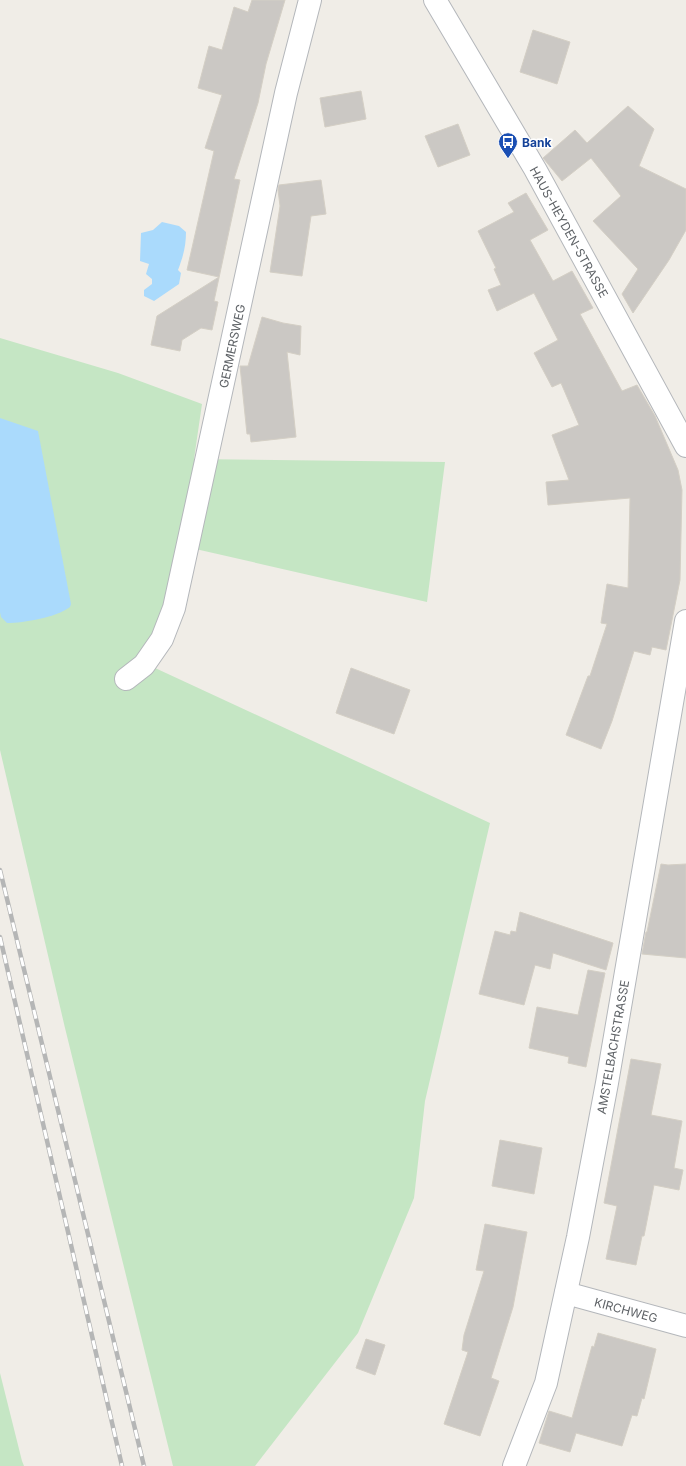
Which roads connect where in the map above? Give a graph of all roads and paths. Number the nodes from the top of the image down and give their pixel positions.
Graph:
1 (310, 0) edge
2 (435, 0) edge
3 (686, 446) edge
4 (686, 621) edge
5 (126, 678) dead end
6 (566, 1293) junction
7 (686, 1326) edge
8 (514, 1466) edge

1 - 5 street, GERMERSWEG
2 - 3 street, HAUS-HEYDEN-STRASSE
4 - 6 street, AMSTELBACHSTRASSE
6 - 7 street, KIRCHWEG
6 - 8 street, AMSTELBACHSTRASSE

